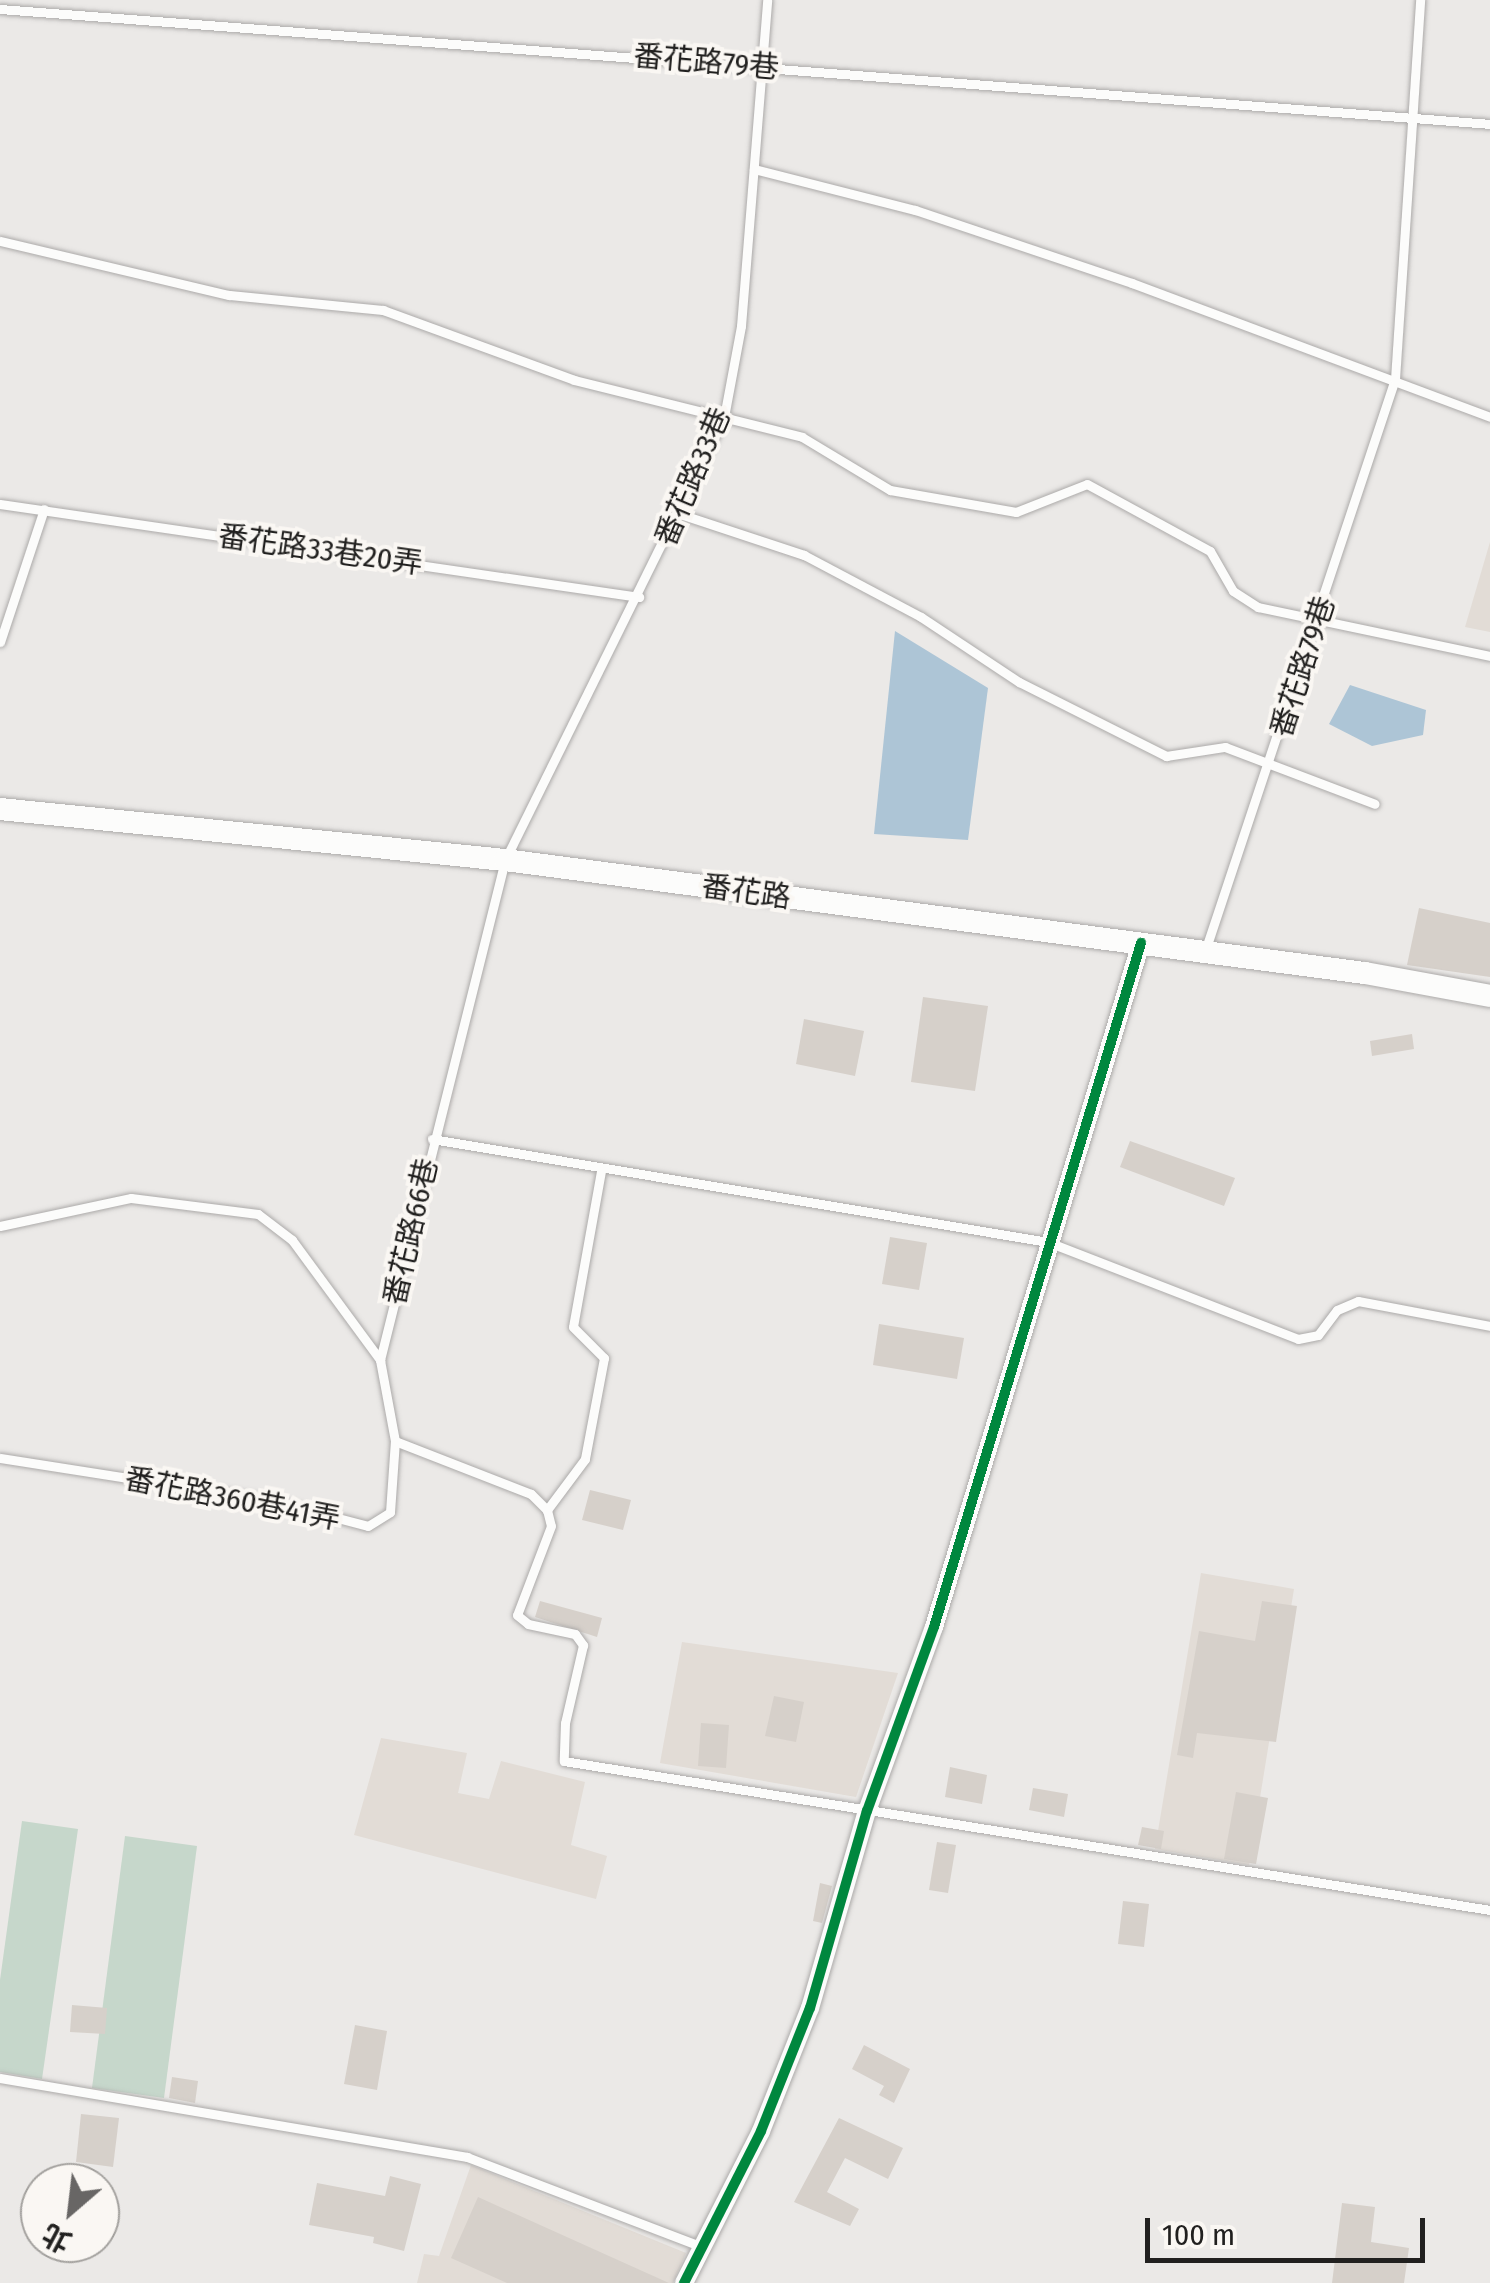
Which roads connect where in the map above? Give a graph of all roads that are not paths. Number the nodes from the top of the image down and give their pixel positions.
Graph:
1 (767, 0) edge
2 (1420, 0) edge
3 (0, 9) edge
4 (762, 67) junction
5 (1412, 118) junction
6 (1490, 124) edge
7 (754, 169) junction
8 (0, 241) edge
9 (1395, 379) junction
10 (1490, 417) edge
11 (724, 418) junction
12 (0, 504) edge
13 (44, 509) junction
14 (680, 514) junction
15 (639, 597) junction
16 (1319, 620) junction
17 (0, 642) edge
18 (1490, 656) edge
19 (1271, 763) junction
20 (1375, 804) dead end
21 (0, 809) edge
22 (505, 860) junction
23 (1141, 943) junction
24 (1204, 952) junction
25 (1490, 996) edge
26 (432, 1139) junction
27 (601, 1170) junction
28 (0, 1226) edge
29 (1048, 1242) junction
30 (1490, 1326) edge
31 (380, 1360) junction
32 (395, 1442) junction
33 (0, 1458) edge
34 (548, 1510) junction
35 (867, 1812) junction
36 (1490, 1910) edge
37 (0, 2078) edge
38 (700, 2246) junction
39 (684, 2283) edge

1 - 4 lane, 番花路33巷
2 - 5 lane, 番花路79巷
3 - 4 lane, 番花路79巷
4 - 5 lane, 番花路79巷
4 - 7 lane, 番花路33巷
5 - 6 lane
5 - 9 lane, 番花路79巷
7 - 9 lane
7 - 11 lane, 番花路33巷
8 - 11 lane
9 - 10 lane
9 - 16 lane, 番花路79巷
11 - 14 lane, 番花路33巷
11 - 16 lane
12 - 13 lane, 番花路33巷20弄
13 - 15 lane, 番花路33巷20弄
13 - 17 lane
14 - 15 lane, 番花路33巷
14 - 19 lane
15 - 22 lane, 番花路33巷
16 - 18 lane
16 - 19 lane, 番花路79巷
19 - 20 lane
19 - 24 lane, 番花路79巷
21 - 22 main road, 番花路
22 - 23 main road, 番花路
22 - 26 lane, 番花路66巷
23 - 24 main road, 番花路
23 - 29 street
24 - 25 main road, 番花路
26 - 27 lane
26 - 31 lane, 番花路66巷
27 - 29 lane
27 - 34 lane
28 - 31 lane
29 - 30 lane
29 - 35 street
31 - 32 lane, 番花路66巷
32 - 33 lane, 番花路360巷41弄
32 - 34 lane
34 - 35 lane
35 - 36 lane
35 - 38 street
37 - 38 lane
38 - 39 street

